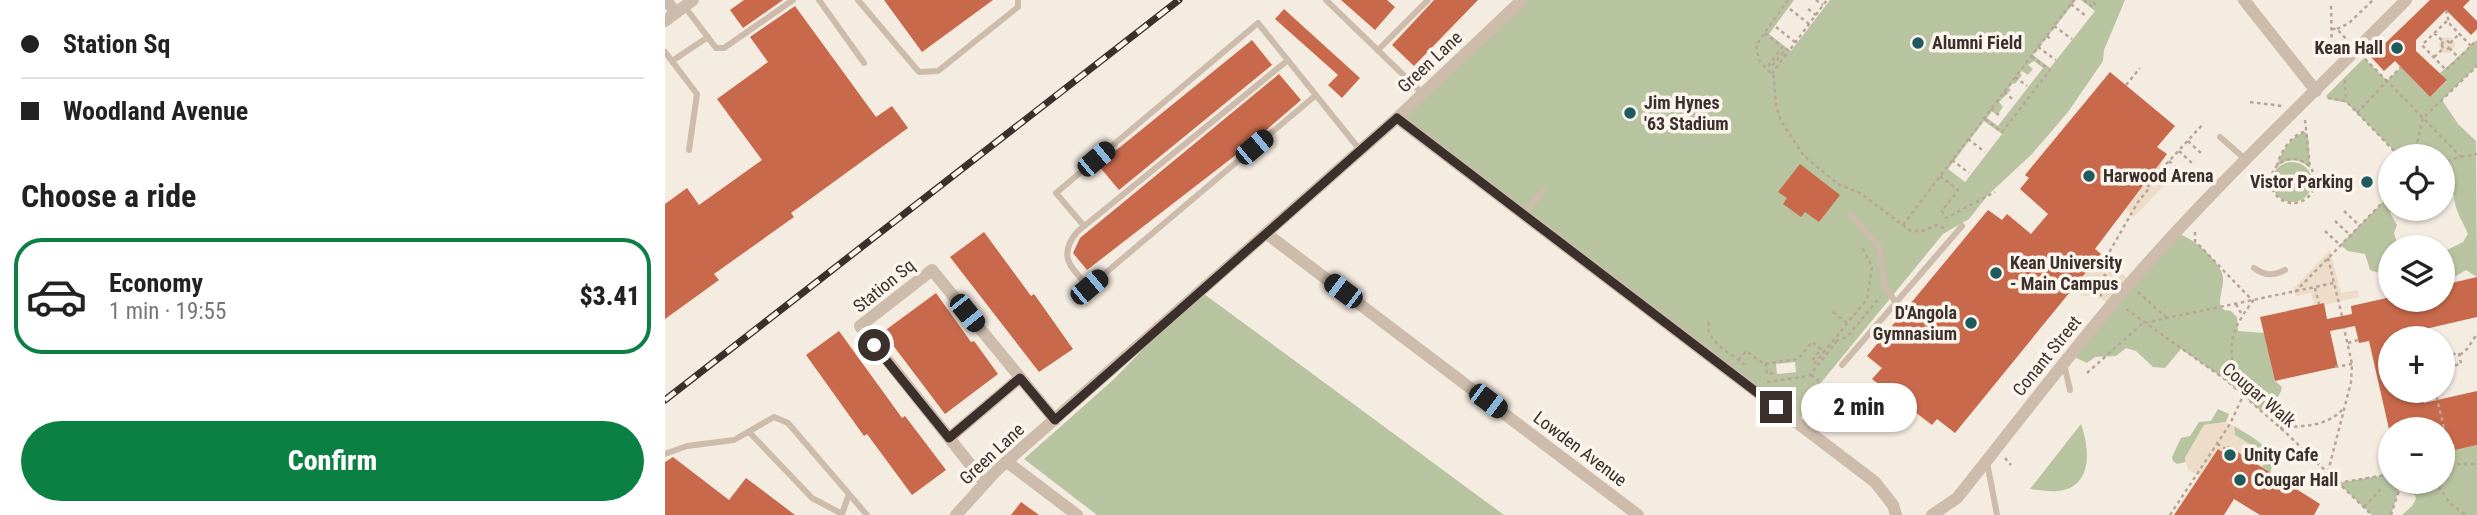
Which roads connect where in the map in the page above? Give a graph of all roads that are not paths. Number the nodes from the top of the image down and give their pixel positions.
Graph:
1 (666, 0) edge
2 (793, 0) edge
3 (819, 0) edge
4 (858, 0) edge
5 (1019, 0) edge
6 (1326, 0) edge
7 (1428, 0) edge
8 (1522, 0) edge
9 (2244, 0) edge
10 (2405, 0) edge
11 (685, 7) edge
12 (665, 22) edge
13 (708, 37) junction
14 (1378, 50) junction
15 (665, 52) edge
16 (1287, 60) junction
17 (672, 61) junction
18 (865, 63) dead end
19 (1422, 93) junction
20 (2321, 94) junction
21 (1315, 95) junction
22 (1397, 118) junction
23 (2220, 137) dead end
24 (689, 150) dead end
25 (1360, 150) junction
26 (2246, 161) junction
27 (1543, 190) dead end
28 (1850, 214) dead end
29 (1524, 215) junction
30 (1084, 226) junction
31 (1962, 226) dead end
32 (1267, 234) junction
33 (2254, 268) dead end
34 (2285, 270) dead end
35 (1089, 287) junction
36 (1077, 297) dead end
37 (1896, 303) junction
38 (2064, 362) junction
39 (1842, 365) dead end
40 (1020, 378) junction
41 (2070, 390) dead end
42 (1055, 420) junction
43 (749, 432) junction
44 (949, 438) junction
45 (665, 454) edge
46 (1987, 460) junction
47 (1007, 462) junction
48 (985, 483) junction
49 (849, 494) junction
50 (860, 507) junction
51 (854, 515) edge
52 (867, 515) edge
53 (956, 515) edge
54 (1077, 515) edge
55 (1638, 515) edge
56 (1896, 515) edge
57 (1932, 515) edge
58 (1997, 515) edge

1 - 11 street
2 - 13 lane
3 - 18 lane
4 - 5 lane
6 - 14 lane
7 - 14 lane
8 - 19 street, Green Lane
9 - 20 street
10 - 20 street, Conant Street
11 - 12 street
11 - 13 lane
13 - 17 lane
14 - 19 lane
15 - 17 lane
16 - 21 lane
16 - 30 lane
16 - 30 lane
17 - 24 lane
19 - 22 street, Green Lane
20 - 26 street, Conant Street
21 - 25 lane
21 - 35 lane
22 - 25 street, Green Lane
22 - 29 street
23 - 26 lane
25 - 32 street, Green Lane
26 - 38 street, Conant Street
27 - 29 lane
28 - 37 lane
29 - 56 street
30 - 35 lane
31 - 37 lane
32 - 42 street, Green Lane
32 - 55 street, Lowden Avenue
33 - 34 lane
35 - 36 lane
37 - 39 lane
38 - 41 lane
38 - 46 street, Conant Street
40 - 42 street, Station Sq
40 - 44 street
40 - 44 street, Station Sq
42 - 47 street, Green Lane
43 - 45 lane
43 - 49 lane
43 - 49 lane
44 - 48 street, Station Sq
46 - 57 street, Conant Street
46 - 58 lane
47 - 48 street, Green Lane
47 - 54 street
48 - 53 street, Green Lane
49 - 50 lane
50 - 51 lane
50 - 52 lane

